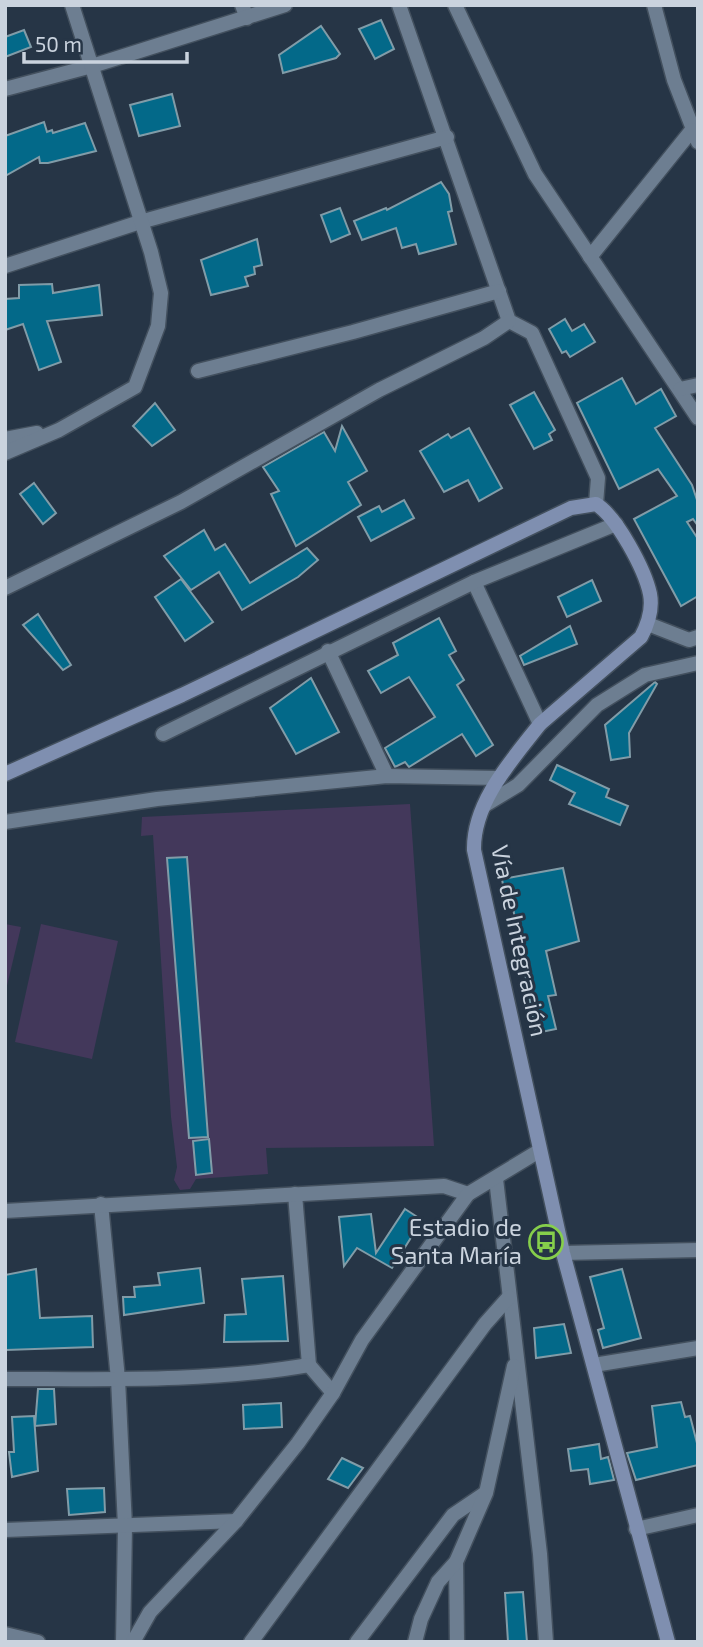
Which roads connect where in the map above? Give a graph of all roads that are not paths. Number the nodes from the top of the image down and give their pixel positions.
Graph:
1 (72, 5) edge
2 (285, 5) edge
3 (399, 5) edge
4 (456, 5) edge
5 (654, 5) edge
6 (244, 12) edge
7 (92, 66) junction
8 (5, 89) edge
9 (695, 136) edge
10 (447, 137) junction
11 (140, 222) junction
12 (590, 257) junction
13 (5, 266) edge
14 (499, 290) junction
15 (509, 321) junction
16 (198, 371) dead end
17 (698, 385) edge
18 (680, 389) junction
19 (698, 418) edge
20 (59, 430) junction
21 (5, 439) edge
22 (5, 453) edge
23 (596, 504) junction
24 (617, 524) junction
25 (474, 582) junction
26 (5, 588) edge
27 (648, 624) junction
28 (698, 637) edge
29 (328, 651) junction
30 (698, 663) edge
31 (540, 724) junction
32 (163, 734) dead end
33 (5, 774) edge
34 (387, 776) junction
35 (499, 778) junction
36 (485, 805) junction
37 (5, 822) edge
38 (539, 1151) junction
39 (496, 1179) junction
40 (295, 1194) junction
41 (468, 1194) junction
42 (101, 1204) junction
43 (5, 1211) edge
44 (698, 1250) edge
45 (563, 1253) junction
46 (509, 1297) junction
47 (698, 1348) edge
48 (517, 1356) junction
49 (309, 1365) junction
50 (594, 1365) junction
51 (5, 1379) edge
52 (118, 1379) junction
53 (333, 1393) junction
54 (486, 1493) junction
55 (698, 1516) edge
56 (236, 1521) junction
57 (125, 1526) junction
58 (636, 1529) junction
59 (5, 1530) edge
60 (456, 1562) junction
61 (5, 1634) edge
62 (38, 1642) edge
63 (122, 1642) edge
64 (133, 1642) edge
65 (251, 1642) edge
66 (357, 1642) edge
67 (415, 1642) edge
68 (457, 1642) edge
69 (546, 1642) edge
70 (667, 1642) edge

1 - 7 street
2 - 6 street
3 - 10 street
4 - 12 street
5 - 9 street
6 - 7 street
7 - 8 street
7 - 11 street
9 - 12 street
10 - 11 street
10 - 14 street
11 - 13 street
11 - 20 street
12 - 18 street
14 - 15 street
14 - 16 street
15 - 23 street
15 - 26 street
17 - 18 street
18 - 19 street
20 - 21 street
20 - 22 street
23 - 24 main road
23 - 33 main road
24 - 25 street
24 - 27 main road
25 - 29 street
25 - 31 street
27 - 28 street
27 - 31 main road, Vía de Integración
29 - 32 street
29 - 34 street
30 - 36 street
31 - 35 main road, Vía de Integración
34 - 35 street
34 - 37 street
35 - 36 main road, Vía de Integración
36 - 38 main road, Vía de Integración
38 - 39 street
38 - 45 main road, Vía de Integración
39 - 41 street
39 - 46 street
40 - 41 street
40 - 42 street
40 - 49 street
41 - 53 street
42 - 43 street
42 - 52 street
44 - 45 street
45 - 50 main road, Vía de Integración
46 - 48 street
46 - 65 street
47 - 50 street
48 - 54 street
48 - 69 street
49 - 52 street
49 - 53 street
50 - 58 main road, Vía de Integración
51 - 52 street
52 - 57 street
53 - 56 street
54 - 60 street
54 - 66 street
55 - 58 street
56 - 57 street
56 - 64 street
57 - 59 street
57 - 63 street
58 - 70 main road, Vía de Integración
60 - 67 street
60 - 68 street
61 - 62 street

